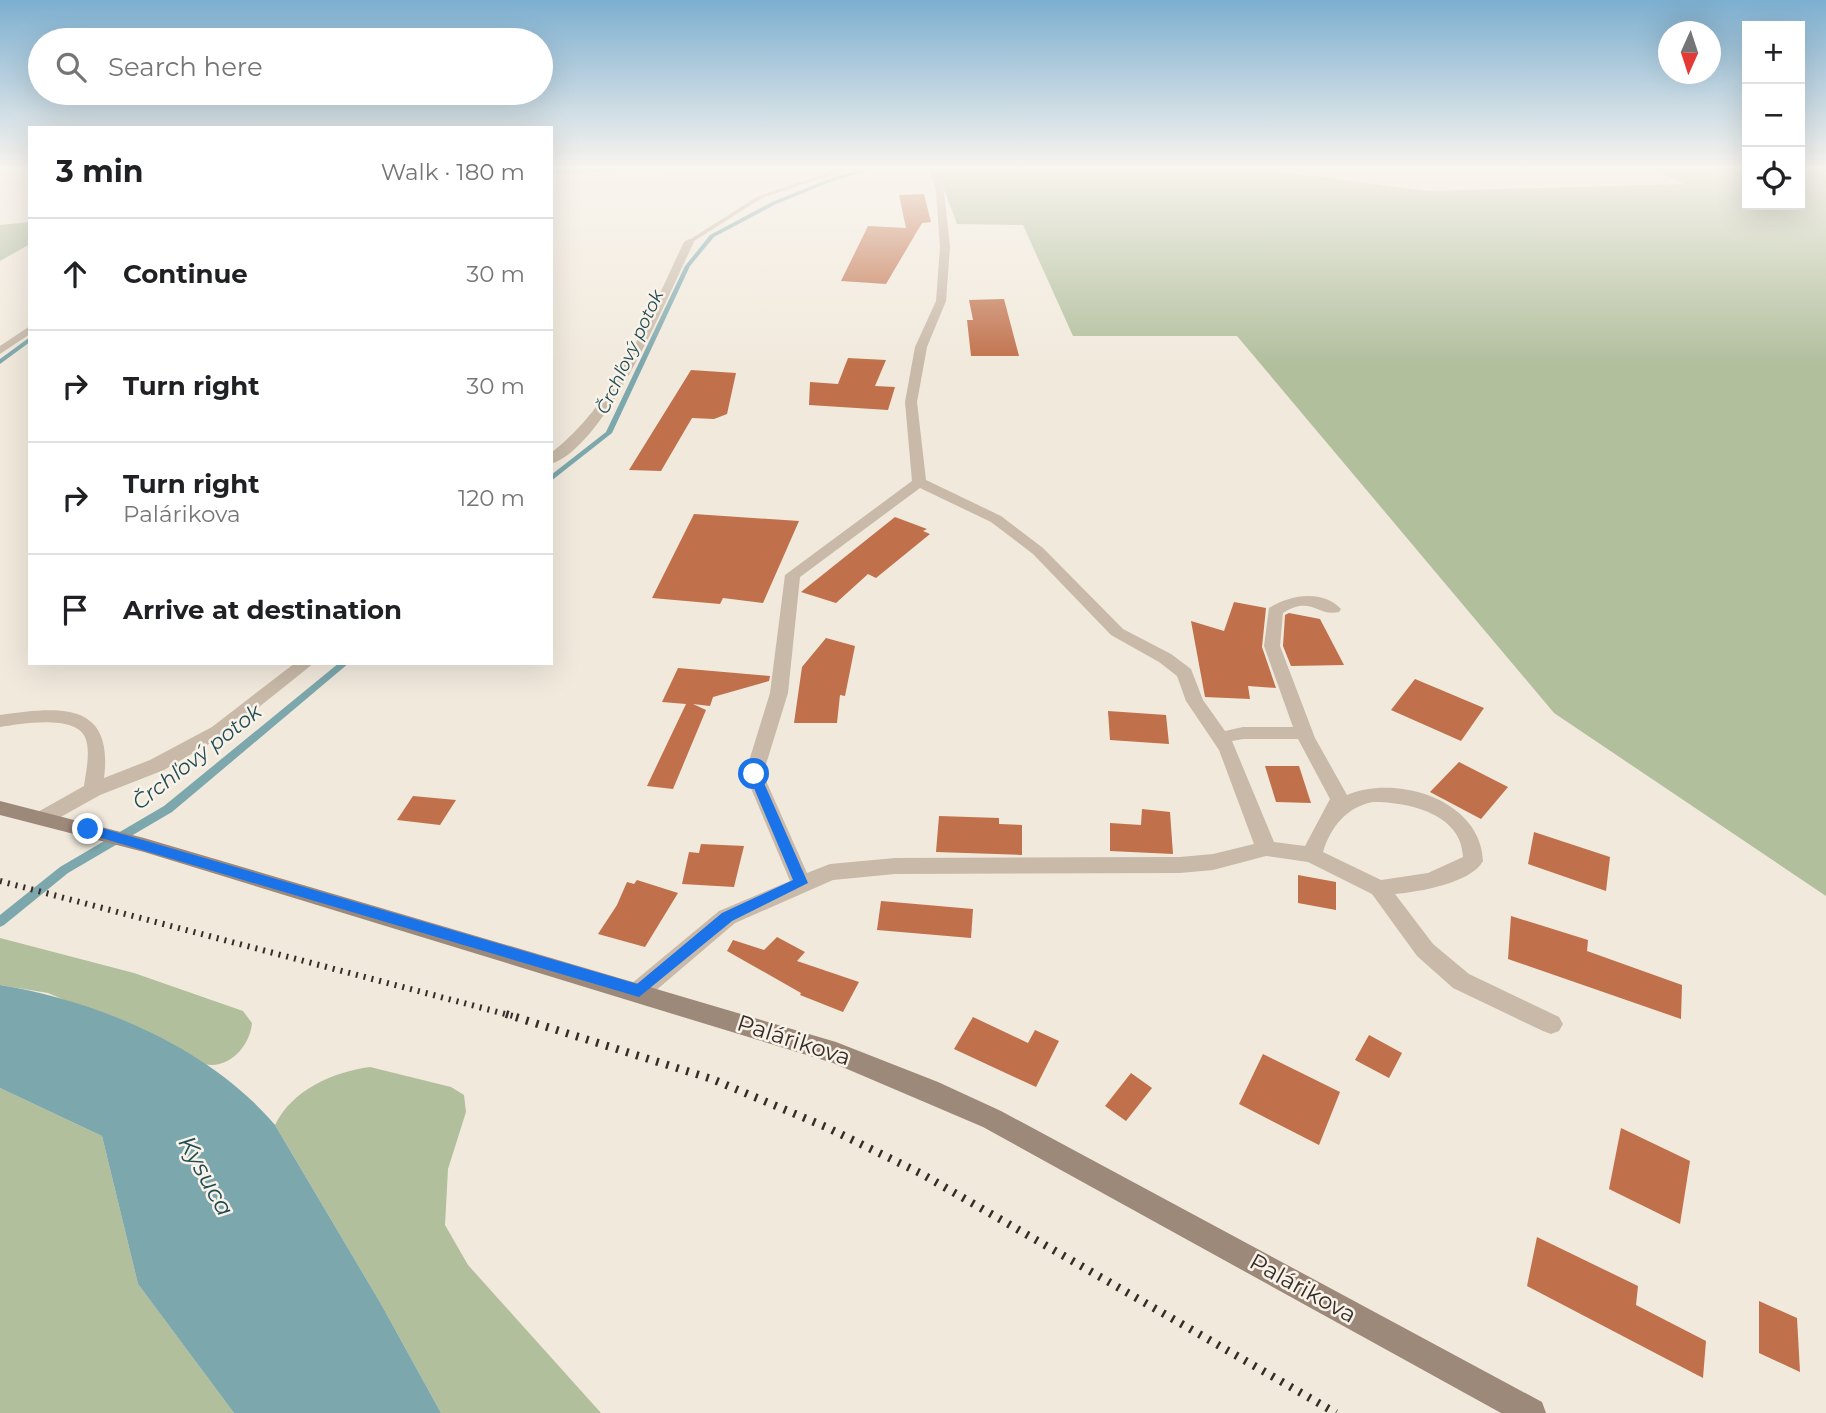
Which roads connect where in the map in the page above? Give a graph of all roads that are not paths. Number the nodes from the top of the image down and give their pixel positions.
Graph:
1 (703, 233) edge
2 (944, 233) edge
3 (689, 242) joint
4 (28, 330) edge
5 (0, 351) edge
6 (553, 458) edge
7 (919, 482) junction
8 (1333, 609) dead end
9 (303, 665) edge
10 (0, 721) edge
11 (1304, 733) junction
12 (1220, 738) junction
13 (93, 790) junction
14 (0, 808) edge
15 (1337, 809) junction
16 (43, 818) junction
17 (1266, 848) junction
18 (1312, 855) junction
19 (801, 883) junction
20 (1378, 888) junction
21 (639, 991) junction
22 (1551, 1024) dead end
23 (1531, 1413) edge

1 - 3 lane
2 - 7 street
3 - 6 street
4 - 5 street
7 - 12 street
7 - 19 street
8 - 11 street
9 - 13 street
10 - 13 street
11 - 12 street
11 - 15 street
12 - 17 street
13 - 16 street
14 - 16 main road, Palárikova
15 - 18 street
15 - 20 street
16 - 21 main road, Palárikova
17 - 18 street
17 - 19 street
18 - 20 street
19 - 21 street
20 - 22 street
21 - 23 main road, Palárikova

